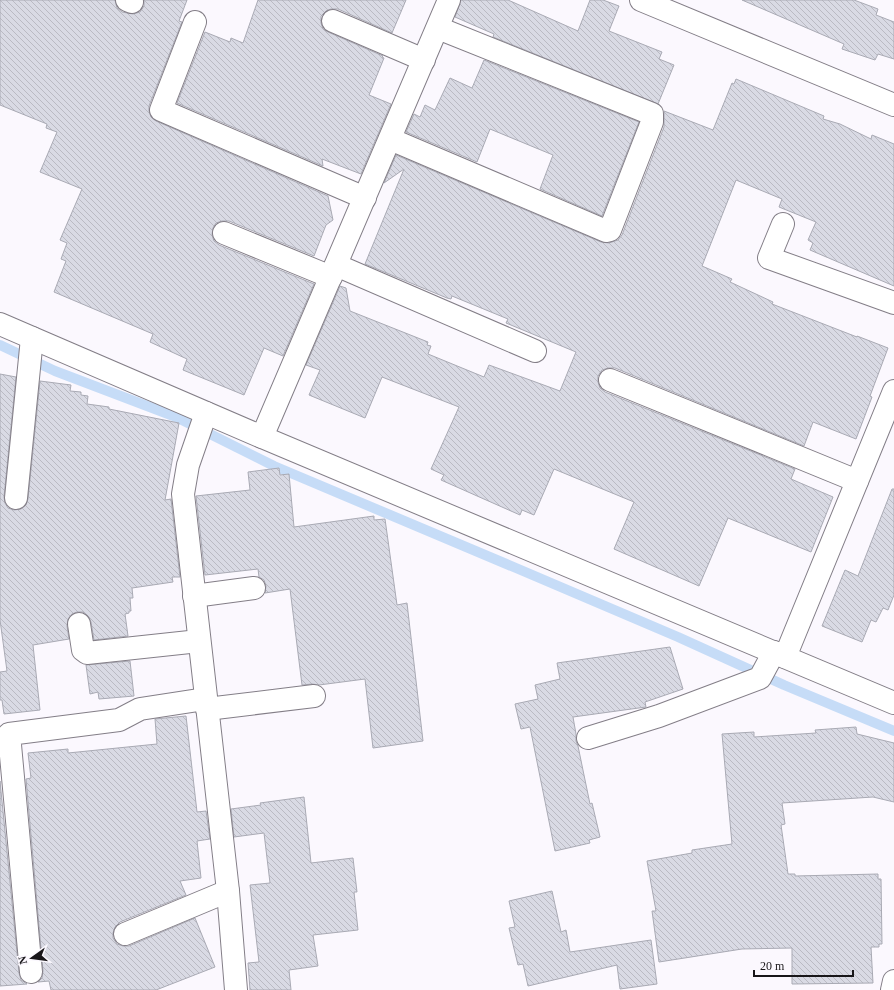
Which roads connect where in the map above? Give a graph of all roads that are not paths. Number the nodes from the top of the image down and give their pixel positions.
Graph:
1 (450, 0) edge
2 (641, 0) edge
3 (333, 21) dead end
4 (195, 22) dead end
5 (438, 28) junction
6 (424, 60) junction
7 (894, 105) edge
8 (390, 139) junction
9 (365, 198) junction
10 (783, 224) dead end
11 (224, 233) dead end
12 (333, 271) junction
13 (894, 303) edge
14 (0, 324) edge
15 (32, 338) junction
16 (535, 350) dead end
17 (610, 380) dead end
18 (894, 391) edge
19 (206, 413) junction
20 (887, 427) edge
21 (262, 437) junction
22 (858, 481) junction
23 (16, 498) dead end
24 (254, 588) dead end
25 (194, 596) junction
26 (79, 624) dead end
27 (199, 641) junction
28 (779, 654) junction
29 (314, 696) dead end
30 (894, 703) edge
31 (206, 704) junction
32 (588, 738) dead end
33 (228, 890) junction
34 (125, 934) dead end
35 (31, 972) dead end
36 (894, 981) edge
37 (236, 990) edge
38 (892, 990) edge

1 - 5 street
2 - 7 street
3 - 6 street
4 - 9 street
5 - 6 street
5 - 8 street
6 - 8 street
8 - 9 street
9 - 12 street
10 - 13 street
11 - 12 street
12 - 16 street
12 - 21 street
14 - 15 street
15 - 19 street
15 - 23 street
17 - 22 street
18 - 20 street
19 - 21 street
19 - 25 street
20 - 22 street
21 - 28 street
22 - 28 street
24 - 25 street
25 - 27 street
26 - 27 street
27 - 31 street
28 - 30 street
28 - 32 street
29 - 31 street
31 - 33 street
31 - 35 street
33 - 34 street
33 - 37 street
36 - 38 street

